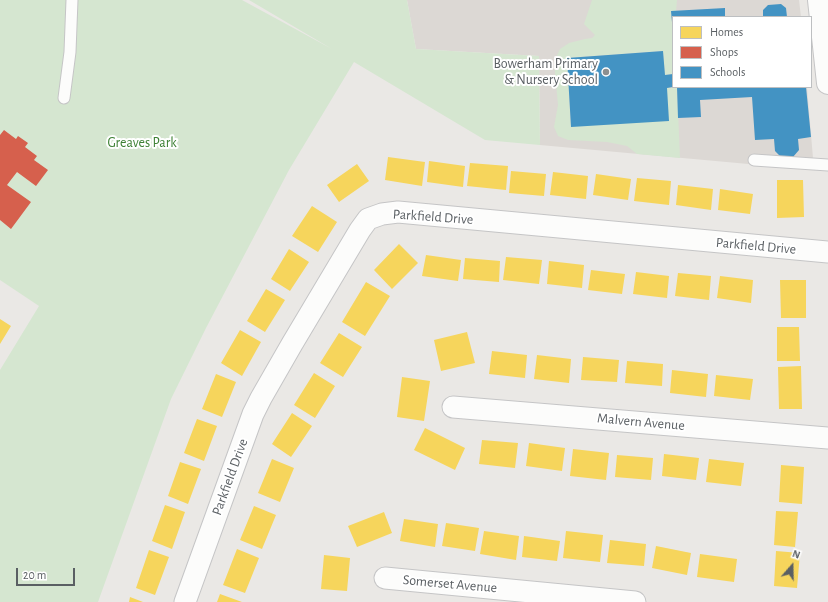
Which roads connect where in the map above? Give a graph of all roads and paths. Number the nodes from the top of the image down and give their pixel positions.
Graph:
1 (72, 0) edge
2 (819, 0) edge
3 (828, 83) edge
4 (64, 98) dead end
5 (754, 160) dead end
6 (828, 165) edge
7 (828, 252) edge
8 (453, 407) dead end
9 (828, 438) edge
10 (385, 578) dead end
11 (185, 602) edge
12 (635, 602) edge

1 - 4 lane
2 - 3 street
5 - 6 lane
7 - 11 street, Parkfield Drive
8 - 9 street, Malvern Avenue
10 - 12 street, Somerset Avenue

